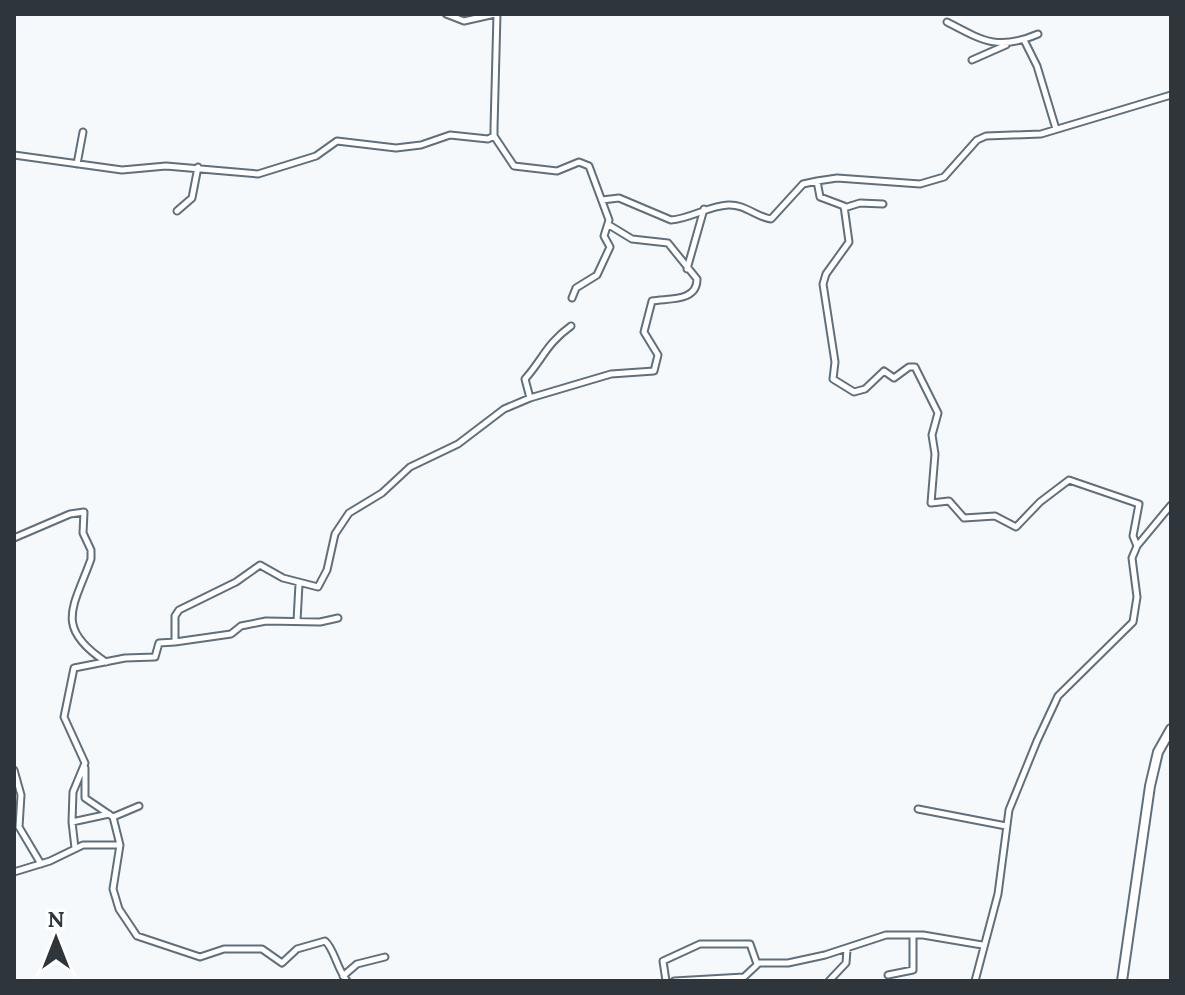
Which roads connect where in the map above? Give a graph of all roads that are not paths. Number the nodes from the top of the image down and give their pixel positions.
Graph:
1 (446, 14) edge
2 (496, 14) edge
3 (947, 22) dead end
4 (1038, 34) dead end
5 (1024, 40) junction
6 (1006, 45) junction
7 (972, 60) dead end
8 (1171, 95) edge
9 (1056, 129) junction
10 (83, 132) dead end
11 (494, 136) junction
12 (14, 155) edge
13 (77, 164) junction
14 (198, 167) junction
15 (817, 181) junction
16 (602, 200) junction
17 (883, 204) dead end
18 (704, 208) junction
19 (844, 208) junction
20 (177, 211) dead end
21 (609, 225) junction
22 (686, 269) junction
23 (572, 298) dead end
24 (571, 326) dead end
25 (530, 398) junction
26 (1171, 505) edge
27 (14, 538) edge
28 (1137, 546) junction
29 (299, 584) junction
30 (338, 618) dead end
31 (297, 621) junction
32 (175, 642) junction
33 (107, 662) junction
34 (1171, 729) edge
35 (85, 767) junction
36 (14, 770) edge
37 (139, 806) dead end
38 (918, 809) dead end
39 (112, 815) junction
40 (72, 822) junction
41 (1006, 826) junction
42 (120, 845) junction
43 (75, 848) junction
44 (41, 864) junction
45 (14, 872) edge
46 (913, 935) junction
47 (982, 945) junction
48 (847, 950) junction
49 (385, 957) dead end
50 (757, 964) junction
51 (888, 975) dead end
52 (345, 978) edge
53 (666, 981) edge
54 (674, 981) edge
55 (829, 981) edge
56 (975, 981) edge
57 (1122, 981) edge

1 - 2 street
2 - 11 street
3 - 6 street
4 - 5 street
5 - 6 street
5 - 9 street
6 - 7 street
8 - 9 street
9 - 15 street
10 - 13 street
11 - 14 street
11 - 16 street
12 - 13 street
13 - 14 street
14 - 20 street
15 - 18 street
15 - 19 street
16 - 18 street
16 - 21 street
17 - 19 street
18 - 22 street
19 - 28 street
21 - 22 street
21 - 23 street
22 - 25 street
24 - 25 street
25 - 29 street
26 - 28 street
27 - 33 street
28 - 41 street
29 - 31 street
29 - 32 street
30 - 31 street
31 - 32 street
32 - 33 street
33 - 35 street
34 - 57 main road
35 - 39 street
35 - 40 street
36 - 44 street
37 - 39 street
38 - 41 street
39 - 40 street
39 - 42 street
40 - 43 street
41 - 47 street
42 - 43 street
42 - 52 street
43 - 44 street
44 - 45 street
46 - 47 street
46 - 48 street
46 - 51 street
47 - 56 street
48 - 50 street
48 - 55 street
49 - 52 street
50 - 53 street
50 - 54 street

